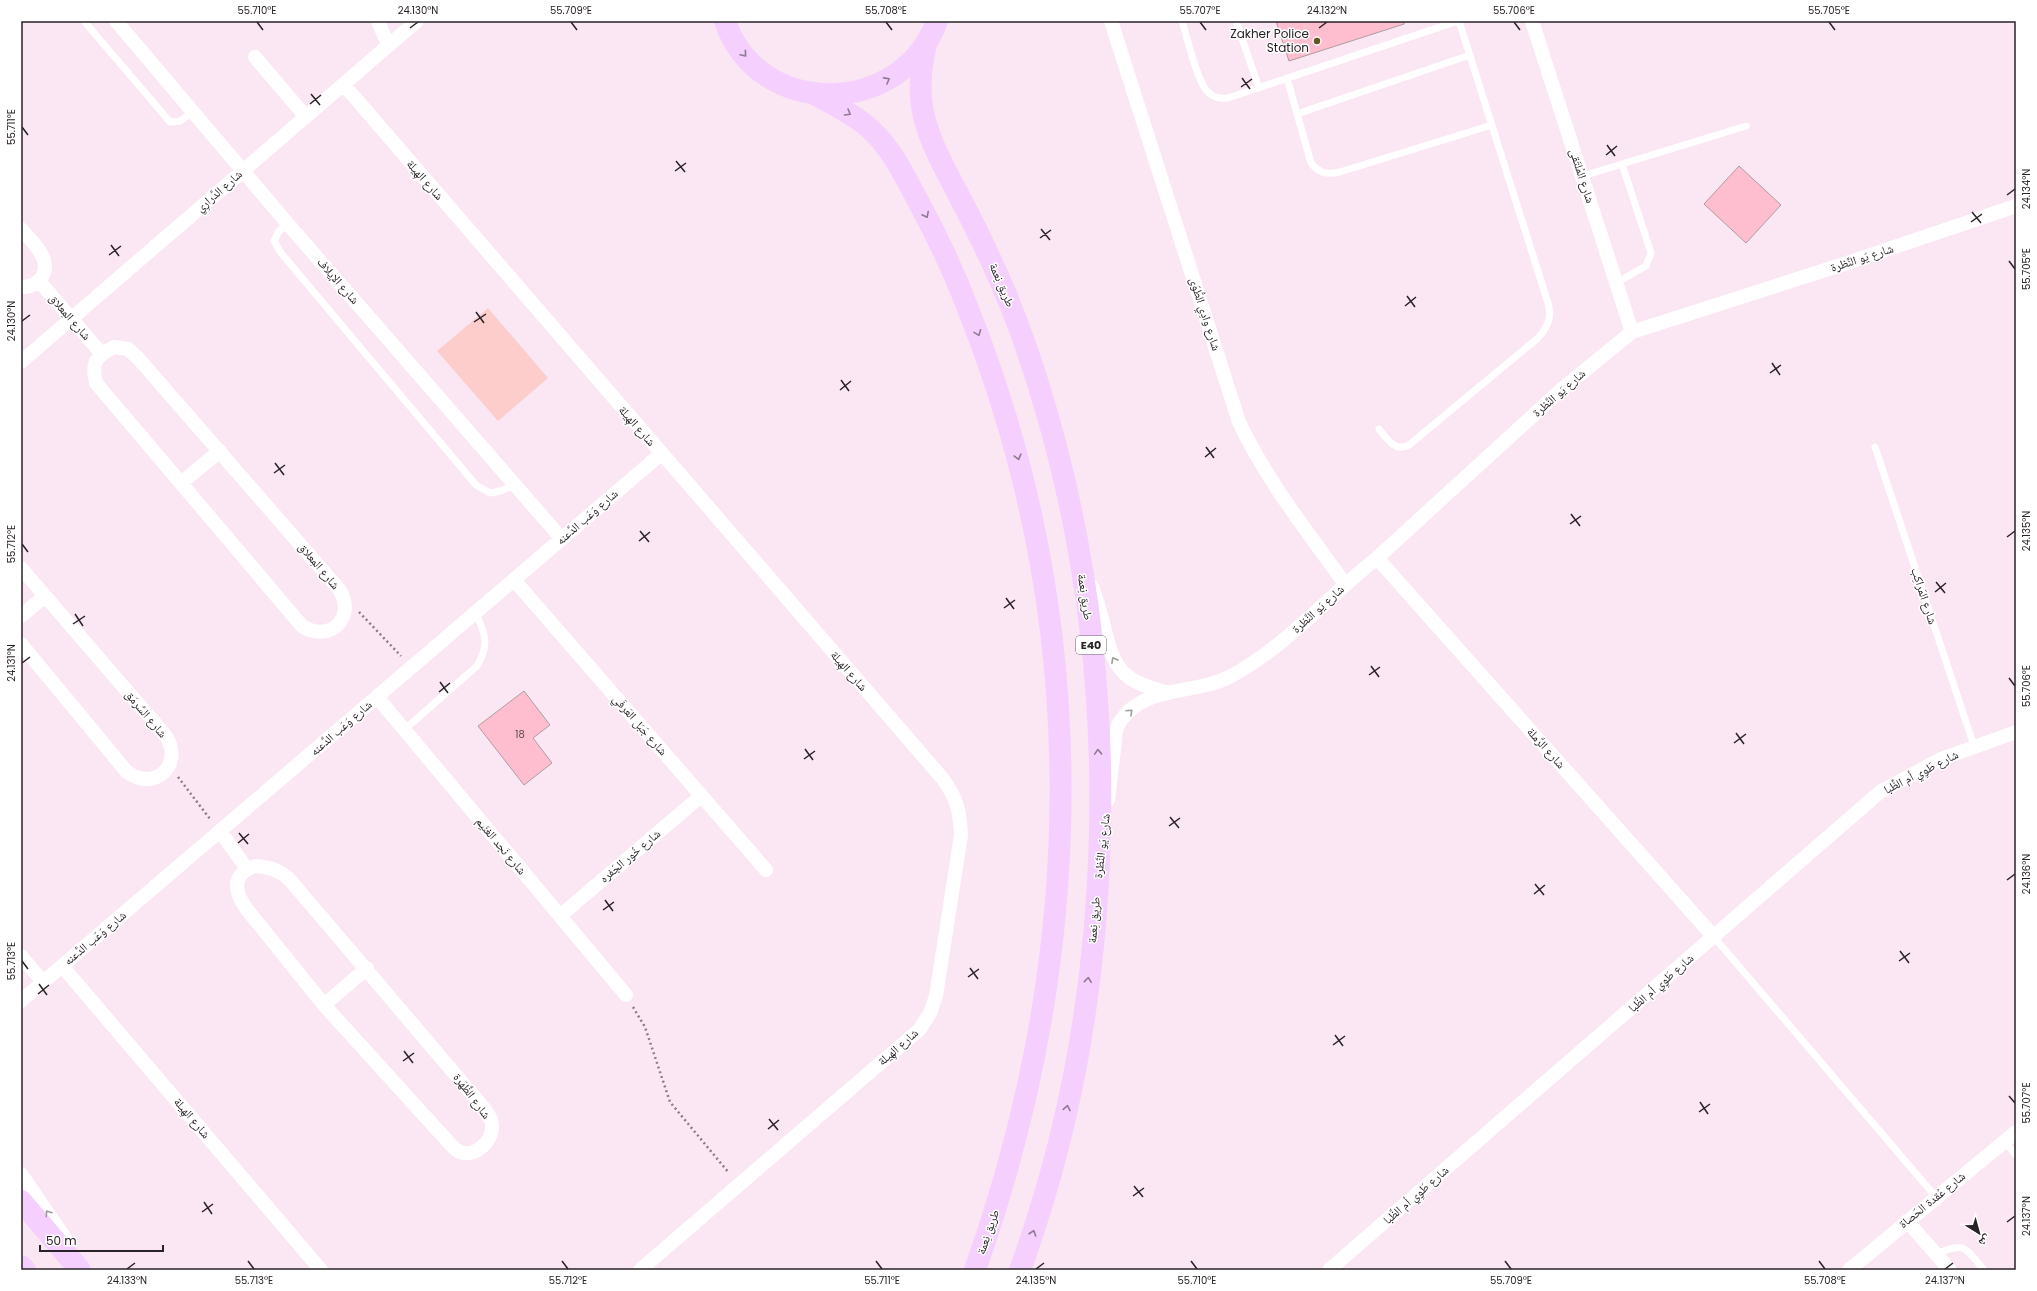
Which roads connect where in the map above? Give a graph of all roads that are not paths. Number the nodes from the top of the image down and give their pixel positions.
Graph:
1 (84, 21) edge
2 (116, 21) edge
3 (378, 21) edge
4 (417, 21) edge
5 (937, 21) edge
6 (1111, 21) edge
7 (1182, 21) edge
8 (1236, 21) edge
9 (1459, 21) edge
10 (1532, 21) edge
11 (724, 23) edge
12 (927, 41) junction
13 (388, 45) junction
14 (1470, 54) junction
15 (255, 57) dead end
16 (1287, 78) junction
17 (344, 85) junction
18 (1259, 88) junction
19 (814, 94) junction
20 (194, 111) junction
21 (1297, 114) junction
22 (306, 117) junction
23 (1492, 125) junction
24 (1746, 126) dead end
25 (1622, 164) junction
26 (243, 169) junction
27 (1583, 176) junction
28 (2016, 206) edge
29 (288, 224) junction
30 (21, 229) edge
31 (39, 281) junction
32 (1616, 283) junction
33 (21, 287) edge
34 (72, 318) junction
35 (1632, 332) junction
36 (101, 353) junction
37 (21, 362) edge
38 (1379, 429) dead end
39 (1875, 447) dead end
40 (220, 451) junction
41 (661, 454) junction
42 (181, 483) junction
43 (515, 485) junction
44 (1071, 516) junction
45 (562, 539) junction
46 (1377, 558) junction
47 (21, 568) edge
48 (514, 580) junction
49 (1345, 584) junction
50 (45, 596) junction
51 (476, 613) junction
52 (21, 616) edge
53 (21, 644) edge
54 (1169, 693) junction
55 (376, 697) junction
56 (404, 730) junction
57 (2016, 732) edge
58 (1974, 746) junction
59 (701, 796) junction
60 (220, 831) junction
61 (247, 869) junction
62 (766, 870) dead end
63 (1097, 885) junction
64 (560, 916) junction
65 (1714, 937) junction
66 (21, 956) edge
67 (62, 966) junction
68 (367, 968) junction
69 (43, 982) junction
70 (626, 995) road end
71 (21, 1001) edge
72 (324, 1005) junction
73 (2016, 1132) edge
74 (2004, 1141) junction
75 (2016, 1155) edge
76 (21, 1174) edge
77 (1936, 1197) junction
78 (21, 1201) edge
79 (1907, 1221) junction
80 (1936, 1254) junction
81 (21, 1266) edge
82 (25, 1270) edge
83 (81, 1270) edge
84 (321, 1270) edge
85 (640, 1270) edge
86 (975, 1270) edge
87 (1020, 1270) edge
88 (1329, 1270) edge
89 (1849, 1270) edge
90 (1950, 1270) edge
91 (1984, 1270) edge

1 - 20 lane
2 - 20 street, شارع الإيلاف
3 - 13 street
4 - 13 street, شارع الدَّرارِي
5 - 12 main road
6 - 49 street, شارع وادِي الطُّوَى
7 - 18 lane
8 - 18 lane
9 - 14 lane
9 - 16 lane
10 - 27 street, شارع المُلتَقى
11 -> 19 main road
19 -> 12 main road
12 - 44 main road, طريق نِعمة / E40
13 - 17 street, شارع الدَّرارِي
14 - 21 lane
14 - 23 lane
15 - 22 street
16 - 18 lane
16 - 21 lane
17 - 22 street, شارع الدَّرارِي
17 - 41 street, شارع الهِيلة
19 -> 86 main road, طريق نِعمة
20 - 26 street, شارع الإيلاف
21 - 23 lane
22 - 26 street, شارع الدَّرارِي
23 - 38 lane
24 - 25 lane
25 - 27 lane
25 - 32 lane
26 - 29 street, شارع الإيلاف
26 - 34 street, شارع الدَّرارِي
27 - 32 street, شارع المُلتَقى
28 - 35 street, شارع يَو النَّظرة
29 - 43 street, شارع الإيلاف
29 - 43 lane
30 - 31 street
31 - 33 street
31 - 34 street, شارع المِعلاق
32 - 35 street, شارع المُلتَقى
34 - 36 street, شارع المِعلاق
34 - 37 street, شارع الدَّرارِي
35 - 46 street, شارع يَو النَّظرة
36 - 40 street, شارع المِعلاق
36 - 42 street, شارع المِعلاق
39 - 58 lane, شارع المَراكِب
40 - 42 street
40 - 42 street, شارع المِعلاق
41 - 45 street, شارع وَعَب الدَّعنه
41 - 85 street, شارع الهِيلة
43 - 45 street, شارع الإيلاف
54 -> 44 street
63 -> 44 main road, طريق نِعمة / E40
45 - 48 street, شارع وَعَب الدَّعنه
46 - 49 street, شارع يَو النَّظرة
46 - 65 street, شارع الرَّملة
47 - 50 street, شارع السَّرمَق
48 - 51 street, شارع وَعَب الدَّعنه
48 - 59 street, شارع جَبَل العَرفَي
49 - 54 street, شارع يَو النَّظرة
50 - 52 street
50 - 53 street, شارع السَّرمَق
51 - 55 street, شارع وَعَب الدَّعنه
51 - 56 lane
63 -> 54 street, شارع يَو النَّظرة
55 - 56 street, شارع نَجد الغنَيم
55 - 60 street, شارع وَعَب الدَّعنه
56 - 64 street, شارع نَجد الغنَيم
57 - 58 street, شارع طَوِي أم الظِّبا
58 - 65 street, شارع طَوِي أم الظِّبا
59 - 62 street, شارع جَبَل العَرفَي
59 - 64 street, شارع خُور الجَفره
60 - 61 street
60 - 67 street, شارع وَعَب الدَّعنه
61 - 68 street, شارع الظَّهَرة
61 - 72 street, شارع الظَّهَرة
87 -> 63 main road, طريق نِعمة / E40
64 - 70 street, شارع نَجد الغنَيم
65 - 77 lane
65 - 88 street, شارع طَوِي أم الظِّبا
66 - 69 street
67 - 69 street, شارع وَعَب الدَّعنه
67 - 84 street, شارع الهِيلة
68 - 72 street
68 - 72 street, شارع الظَّهَرة
69 - 71 street, شارع وَعَب الدَّعنه
73 - 74 street, شارع عُقدة الحَصاة
74 - 75 lane
74 - 77 street, شارع عُقدة الحَصاة
83 -> 76 street
77 - 79 street, شارع عُقدة الحَصاة
78 - 83 main road
79 - 80 street
79 - 89 street, شارع عُقدة الحَصاة
80 - 90 street
80 - 91 lane
81 - 82 main road

